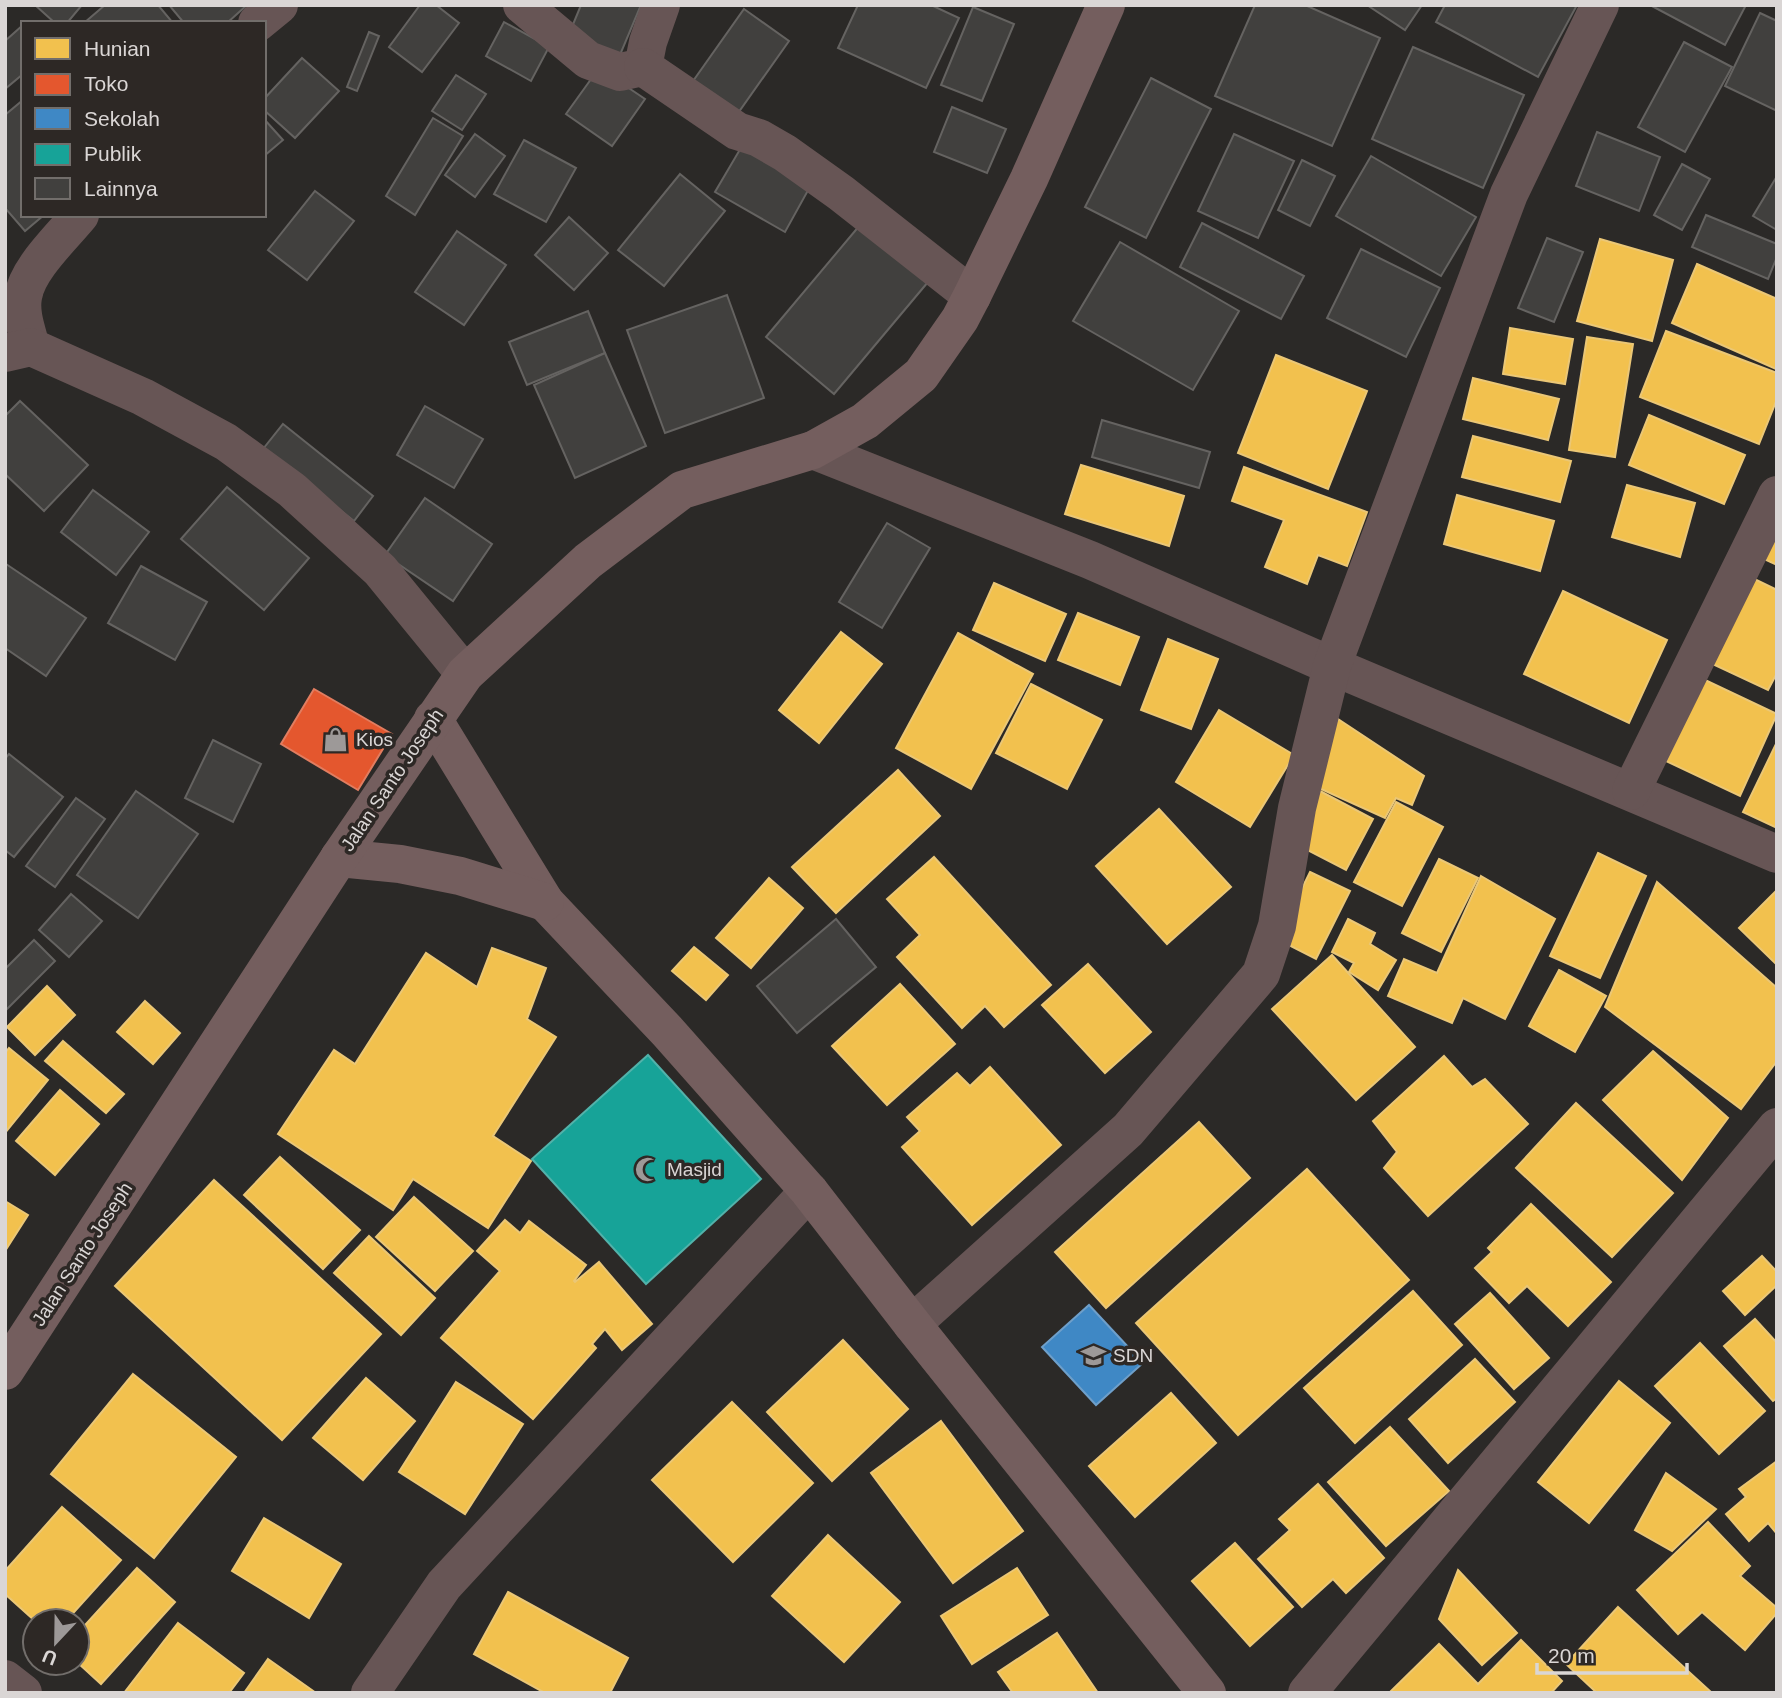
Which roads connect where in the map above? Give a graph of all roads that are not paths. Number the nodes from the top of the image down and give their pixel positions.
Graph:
1 (279, 5) edge
2 (522, 5) edge
3 (661, 5) edge
4 (1106, 5) edge
5 (1600, 5) edge
6 (259, 21) edge
7 (643, 67) junction
8 (78, 217) edge
9 (972, 296) junction
10 (18, 350) edge
11 (813, 450) junction
12 (1777, 495) edge
13 (1332, 666) junction
14 (465, 674) junction
15 (433, 719) junction
16 (1631, 791) junction
17 (1777, 854) edge
18 (339, 858) junction
19 (545, 902) junction
20 (1777, 1127) edge
21 (809, 1191) junction
22 (912, 1324) junction
23 (5, 1371) edge
24 (5, 1679) edge
25 (23, 1693) edge
26 (370, 1693) edge
27 (1207, 1693) edge
28 (1307, 1693) edge

1 - 6 street
2 - 7 street
3 - 7 street
4 - 9 main road, Jalan Santo Joseph
5 - 13 street
7 - 9 street
8 - 10 street
9 - 11 main road, Jalan Santo Joseph
10 - 14 street
11 - 13 street
11 - 14 main road, Jalan Santo Joseph
12 - 16 street
13 - 16 street
13 - 22 street
14 - 15 main road, Jalan Santo Joseph
15 - 18 main road, Jalan Santo Joseph
15 - 19 main road
16 - 17 street
18 - 19 main road
18 - 23 main road, Jalan Santo Joseph
19 - 21 main road
20 - 28 street
21 - 22 main road
21 - 26 street
22 - 27 main road
24 - 25 street

